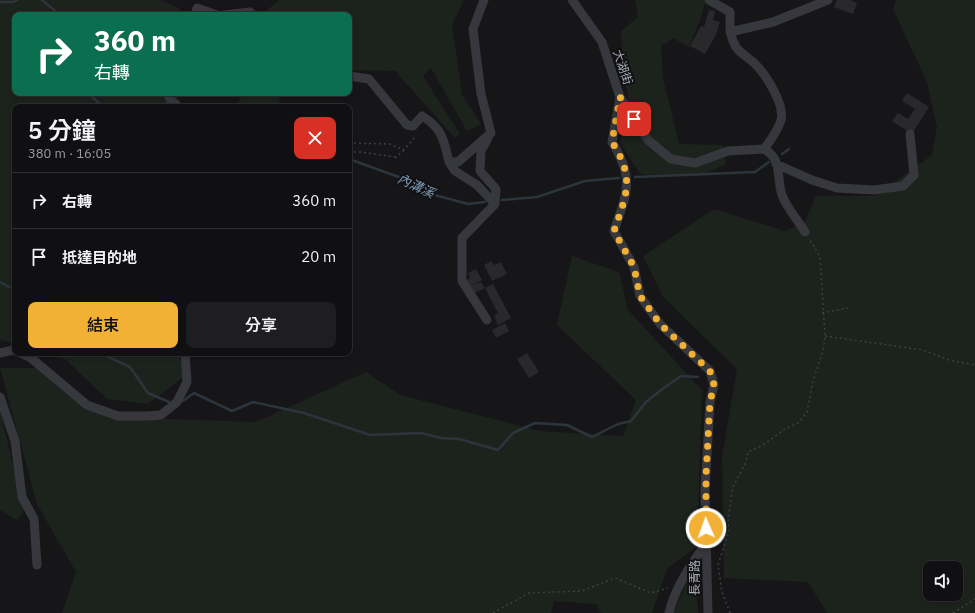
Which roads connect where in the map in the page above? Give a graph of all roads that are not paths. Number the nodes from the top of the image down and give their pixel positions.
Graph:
1 (484, 0) edge
2 (572, 0) edge
3 (709, 0) edge
4 (828, 0) edge
5 (196, 12) edge
6 (208, 12) edge
7 (730, 32) junction
8 (352, 76) edge
9 (168, 96) edge
10 (620, 97) junction
11 (175, 104) edge
12 (491, 133) junction
13 (910, 134) dead end
14 (764, 149) junction
15 (449, 162) junction
16 (776, 164) junction
17 (495, 204) junction
18 (805, 232) road end
19 (487, 320) dead end
20 (12, 350) edge
21 (0, 353) edge
22 (27, 356) edge
23 (185, 356) edge
24 (0, 397) edge
25 (706, 543) junction
26 (37, 565) dead end
27 (670, 613) edge
28 (708, 613) edge

1 - 12 street
2 - 10 street, 大湖街
3 - 7 street
4 - 7 street
5 - 6 street
7 - 14 street
8 - 15 street
9 - 11 street
10 - 14 street
10 - 25 street, 大湖街
12 - 15 street
12 - 17 street
13 - 16 street
14 - 16 street
15 - 17 street
16 - 18 street
17 - 19 street
20 - 21 street
22 - 23 street
24 - 26 street
25 - 27 street
25 - 28 street, 長青路

